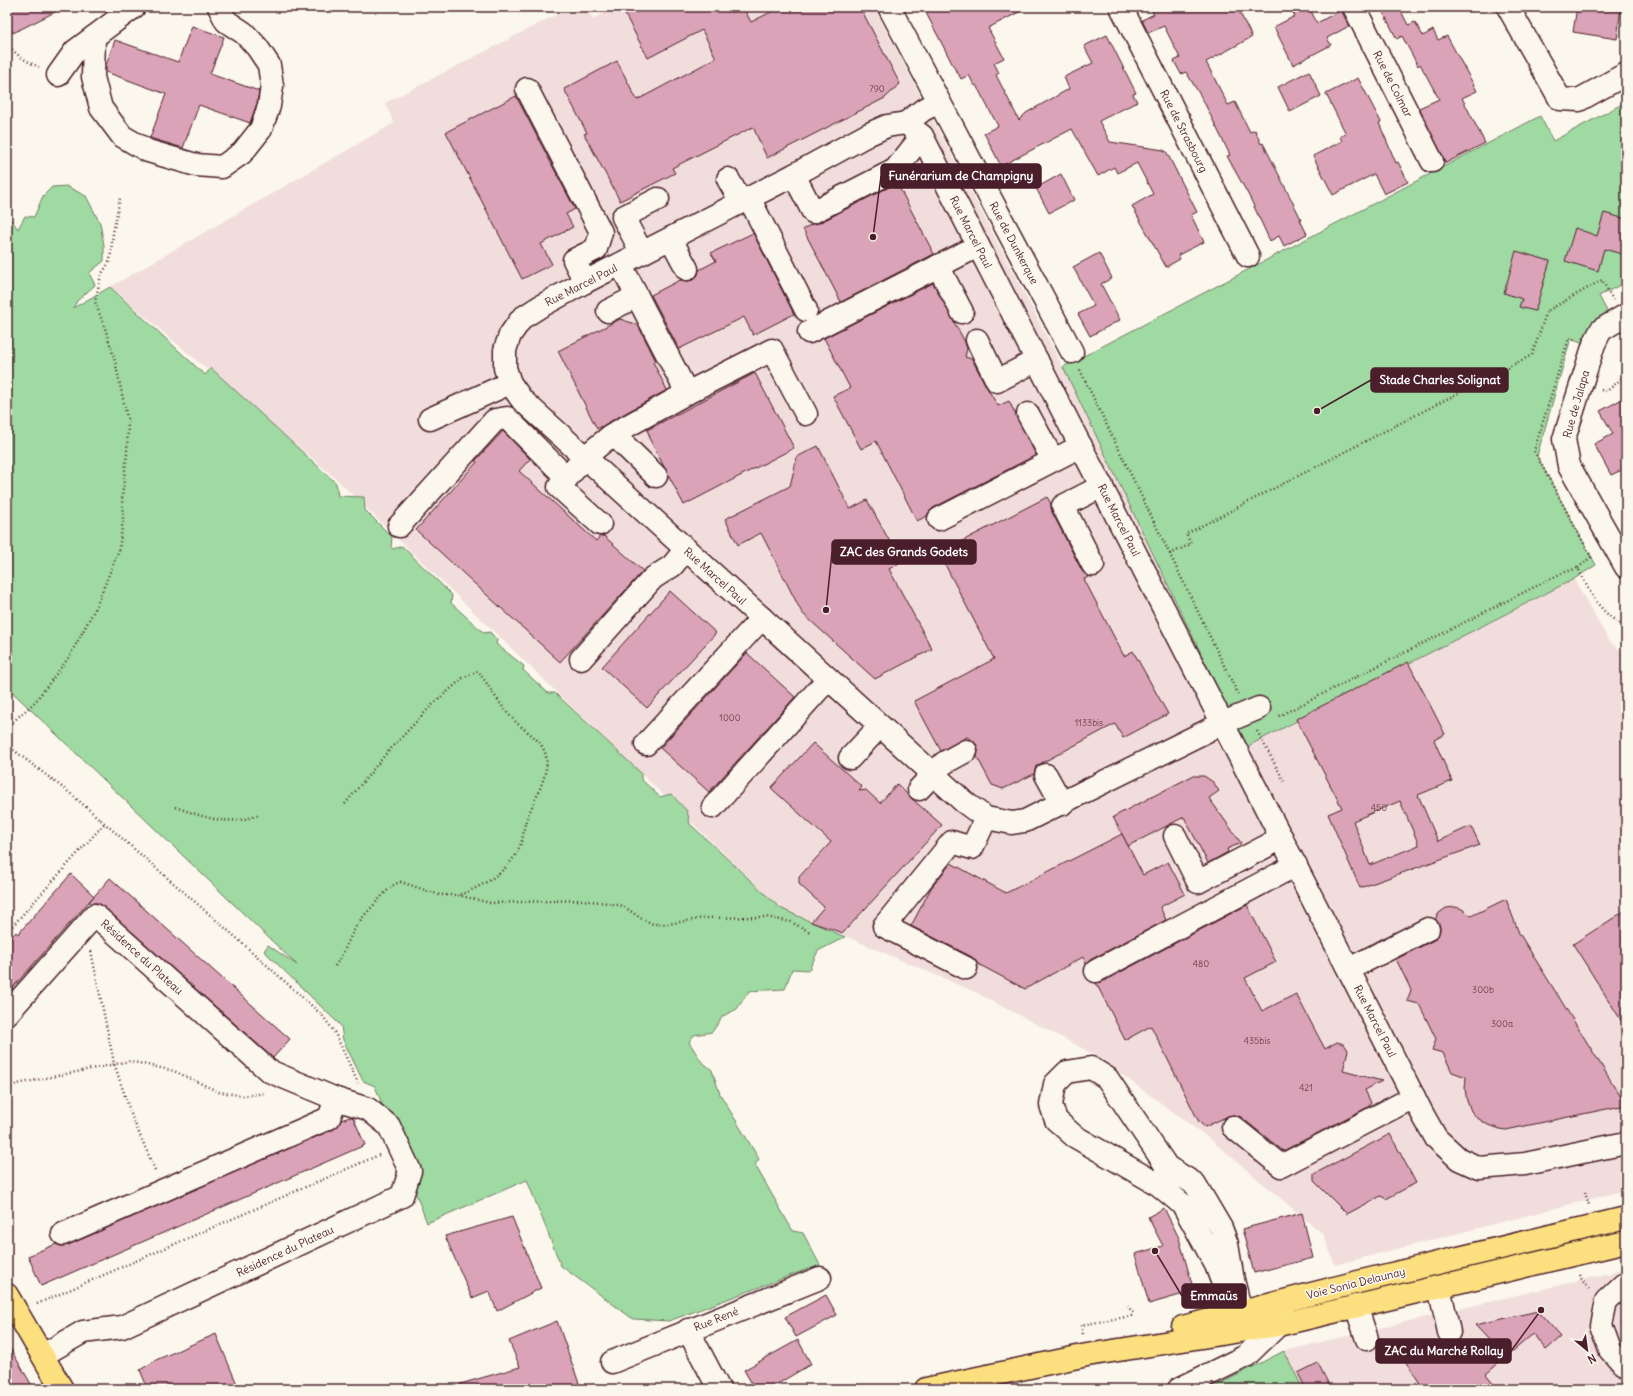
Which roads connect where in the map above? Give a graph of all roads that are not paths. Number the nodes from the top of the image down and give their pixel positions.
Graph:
1 (134, 7) edge
2 (219, 7) edge
3 (889, 7) edge
4 (1121, 7) edge
5 (1354, 7) edge
6 (1508, 7) edge
7 (94, 37) junction
8 (1626, 74) edge
9 (58, 75) road end
10 (527, 89) dead end
11 (939, 102) junction
12 (914, 129) junction
13 (1432, 161) dead end
14 (794, 175) junction
15 (728, 179) dead end
16 (658, 199) dead end
17 (745, 200) junction
18 (671, 239) junction
19 (978, 246) junction
20 (642, 253) junction
21 (1248, 256) dead end
22 (621, 264) junction
23 (938, 266) junction
24 (687, 269) dead end
25 (585, 282) junction
26 (637, 296) junction
27 (806, 310) dead end
28 (608, 311) dead end
29 (962, 312) dead end
30 (1624, 316) edge
31 (809, 332) dead end
32 (977, 340) dead end
33 (1072, 352) road end
34 (1037, 360) junction
35 (510, 384) junction
36 (687, 393) junction
37 (806, 414) dead end
38 (1028, 414) dead end
39 (430, 419) dead end
40 (613, 434) junction
41 (1081, 446) junction
42 (585, 457) junction
43 (1052, 460) junction
44 (656, 476) dead end
45 (567, 478) junction
46 (1102, 486) junction
47 (939, 519) dead end
48 (600, 524) dead end
49 (399, 526) dead end
50 (686, 549) junction
51 (1093, 565) dead end
52 (1626, 567) edge
53 (762, 618) junction
54 (581, 659) dead end
55 (828, 679) junction
56 (1262, 713) road end
57 (1223, 723) junction
58 (880, 726) junction
59 (646, 744) dead end
60 (966, 751) dead end
61 (850, 758) dead end
62 (1046, 775) dead end
63 (926, 782) junction
64 (1062, 804) junction
65 (713, 807) dead end
66 (986, 818) junction
67 (1175, 836) dead end
68 (1282, 838) junction
69 (1296, 865) junction
70 (1428, 929) dead end
71 (966, 968) dead end
72 (1349, 969) junction
73 (1096, 971) dead end
74 (7, 1014) edge
75 (1414, 1098) junction
76 (336, 1099) junction
77 (1233, 1127) dead end
78 (1626, 1143) edge
79 (1626, 1218) edge
80 (64, 1234) dead end
81 (1626, 1242) edge
82 (820, 1278) dead end
83 (1626, 1284) edge
84 (1439, 1287) junction
85 (7, 1295) edge
86 (1286, 1300) junction
87 (1356, 1306) junction
88 (1237, 1312) junction
89 (1278, 1325) junction
90 (688, 1330) junction
91 (1449, 1332) dead end
92 (1367, 1339) dead end
93 (1086, 1347) junction
94 (43, 1355) junction
95 (612, 1362) dead end
96 (1626, 1368) edge
97 (62, 1389) edge
98 (719, 1389) edge
99 (926, 1389) edge
100 (1179, 1389) edge

1 - 7 street
2 - 7 street
3 - 11 street, Rue de Dunkerque
4 - 21 street, Rue de Strasbourg
5 - 13 street, Rue de Colmar
6 - 8 street
7 - 9 street
10 - 25 street
11 - 12 street
11 - 33 street, Rue de Dunkerque
12 - 14 street, Rue Marcel Paul
12 - 14 street
12 - 19 street, Rue Marcel Paul
14 - 17 street, Rue Marcel Paul
15 - 17 street
16 - 20 street
17 - 18 street, Rue Marcel Paul
17 - 27 street
18 - 20 street, Rue Marcel Paul
18 - 24 street
19 - 23 street
19 - 34 street, Rue Marcel Paul
20 - 22 street, Rue Marcel Paul
22 - 25 street, Rue Marcel Paul
22 - 26 street
23 - 29 street
23 - 31 street
25 - 35 street, Rue Marcel Paul
26 - 28 street
26 - 36 street
30 - 52 street, Rue de Jalapa
32 - 34 street
34 - 41 street, Rue Marcel Paul
35 - 39 street
35 - 42 street, Rue Marcel Paul
36 - 37 street
36 - 40 street
38 - 43 street
40 - 42 street
40 - 44 street
41 - 43 street
41 - 46 street, Rue Marcel Paul
42 - 45 street
42 - 50 street, Rue Marcel Paul
43 - 47 street
45 - 48 street
45 - 49 street
46 - 51 street
46 - 57 street, Rue Marcel Paul
50 - 53 street, Rue Marcel Paul
50 - 54 street
53 - 55 street, Rue Marcel Paul
53 - 59 street
55 - 58 street, Rue Marcel Paul
55 - 65 street
56 - 57 street
57 - 64 street, Rue Marcel Paul
57 - 68 street, Rue Marcel Paul
58 - 61 street
58 - 63 street, Rue Marcel Paul
60 - 63 street
62 - 64 street
63 - 66 street, Rue Marcel Paul
64 - 66 street, Rue Marcel Paul
66 - 71 street
67 - 68 street
68 - 69 street, Rue Marcel Paul
69 - 72 street, Rue Marcel Paul
69 - 73 street
70 - 72 street
72 - 75 street, Rue Marcel Paul
74 - 76 street, Résidence du Plateau
75 - 77 street
75 - 78 street, Rue Marcel Paul
76 - 80 street
76 - 94 street, Résidence du Plateau
79 - 86 main road, Voie Sonia Delaunay
81 - 84 main road, Voie Sonia Delaunay
82 - 90 street, Rue René
83 - 96 street
84 - 87 main road, Voie Sonia Delaunay
84 - 91 street
85 - 94 main road
86 - 88 main road, Voie Sonia Delaunay
86 - 89 street
87 - 89 main road, Voie Sonia Delaunay
87 - 92 street
88 - 88 street
88 - 93 main road, Voie Sonia Delaunay
89 - 93 main road, Voie Sonia Delaunay
89 - 100 street
90 - 95 street, Rue René
90 - 98 street
93 - 99 main road, Voie Sonia Delaunay
94 - 97 main road

